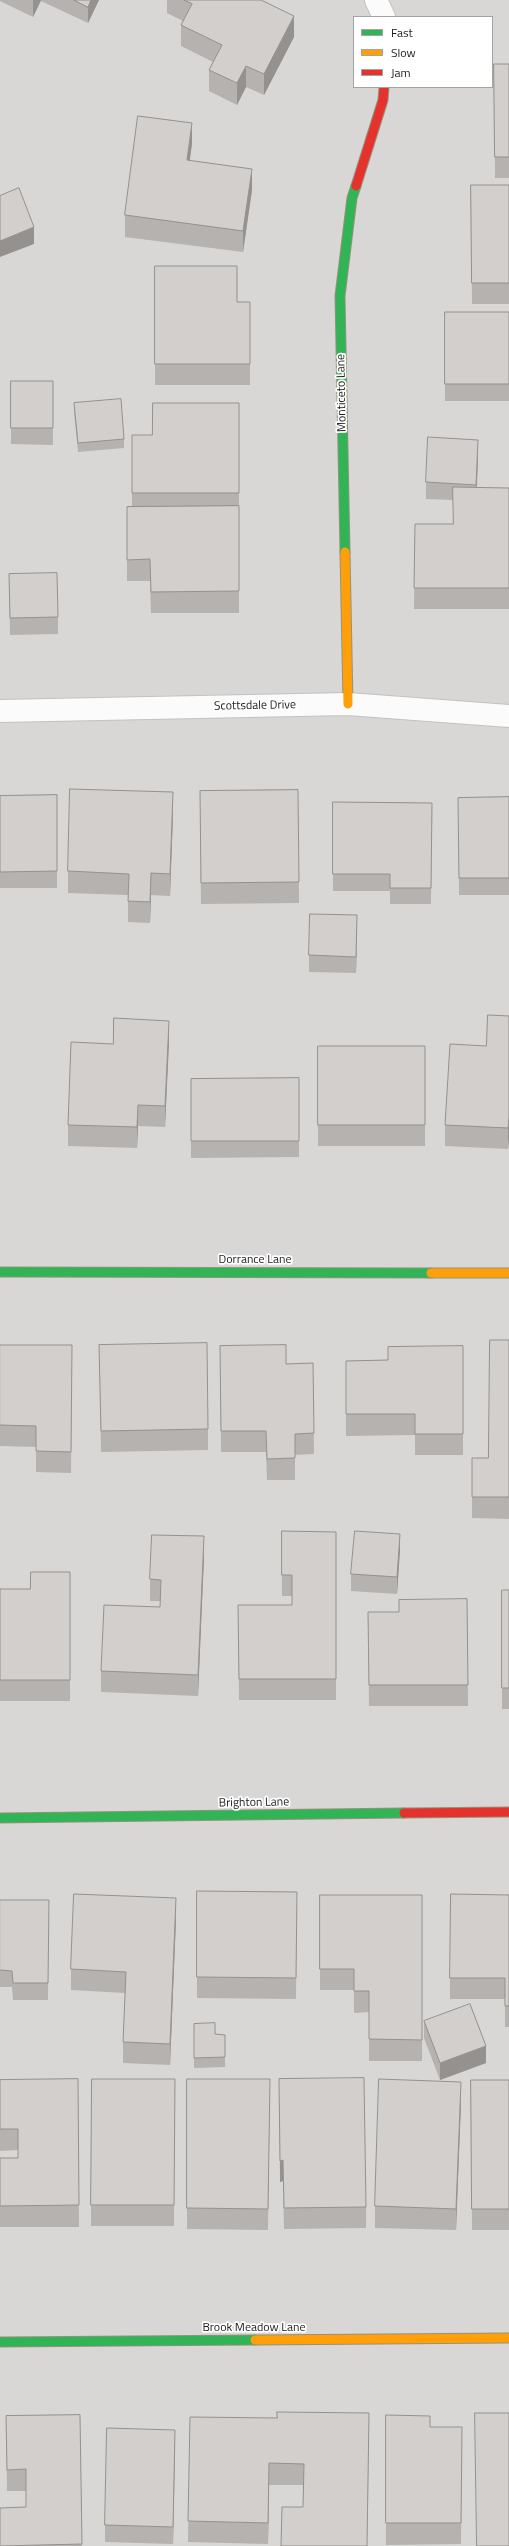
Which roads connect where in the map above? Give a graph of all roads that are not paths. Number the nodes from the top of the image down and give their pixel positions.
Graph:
1 (376, 0) edge
2 (384, 16) edge
3 (384, 88) edge
4 (348, 704) junction
5 (0, 711) edge
6 (509, 716) edge
7 (0, 1272) edge
8 (509, 1272) edge
9 (509, 1812) edge
10 (0, 1818) edge
11 (509, 2338) edge
12 (0, 2342) edge

1 - 2 street
3 - 4 street, Monticeto Lane
4 - 5 street, Scottsdale Drive
4 - 6 street, Scottsdale Drive
7 - 8 street, Dorrance Lane
9 - 10 street, Brighton Lane
11 - 12 street, Brook Meadow Lane

